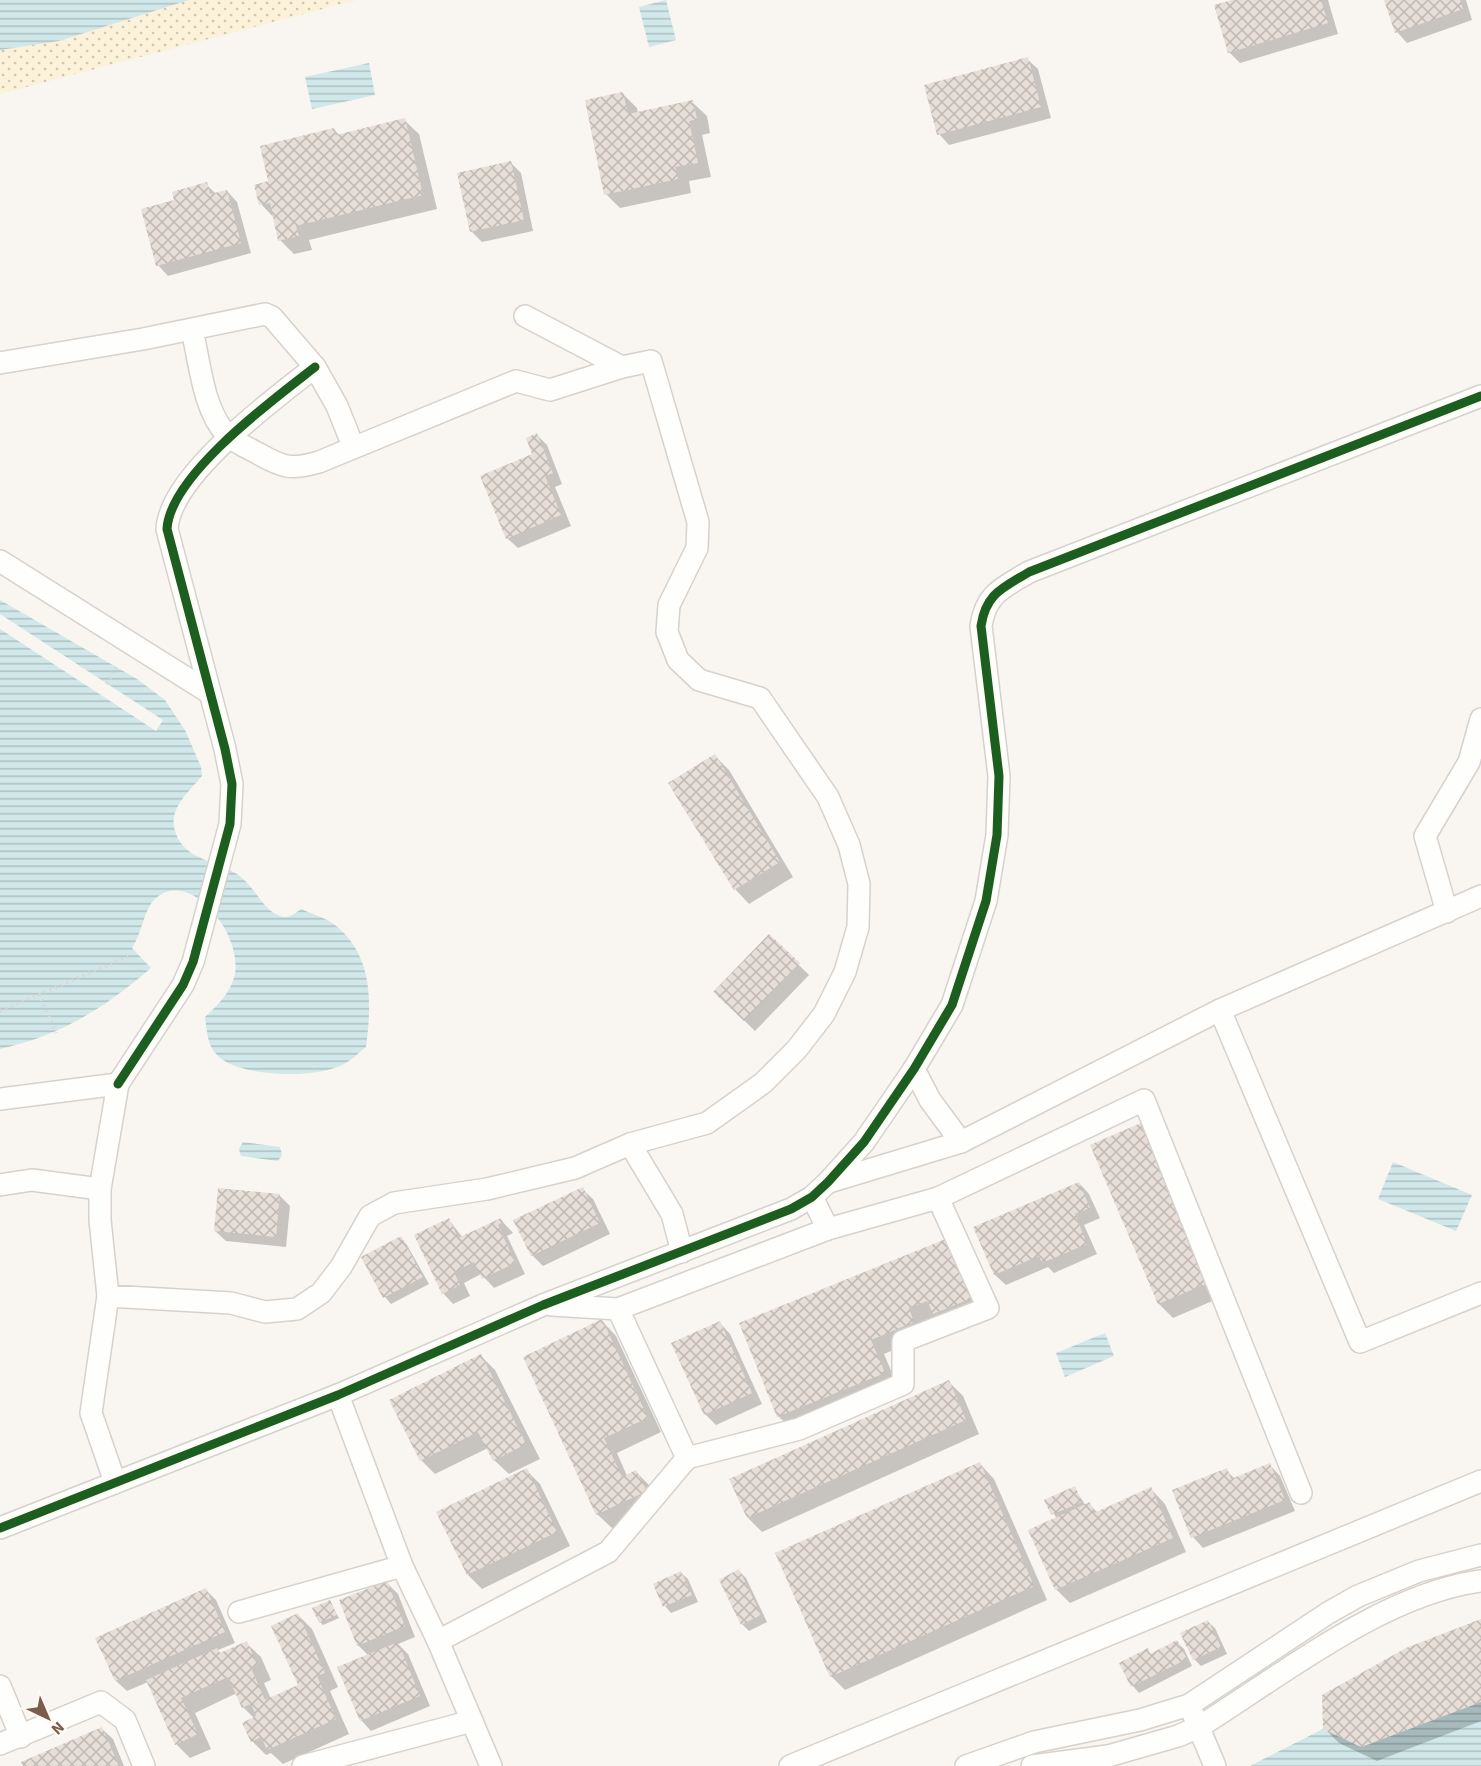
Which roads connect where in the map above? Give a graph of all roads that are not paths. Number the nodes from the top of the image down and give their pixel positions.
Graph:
1 (525, 316) dead end
2 (192, 330) junction
3 (0, 363) edge
4 (315, 367) junction
5 (622, 367) junction
6 (1481, 396) edge
7 (228, 436) junction
8 (353, 446) junction
9 (0, 561) edge
10 (210, 693) junction
11 (1481, 719) edge
12 (1481, 896) edge
13 (1447, 912) junction
14 (1220, 1010) junction
15 (914, 1069) junction
16 (118, 1084) junction
17 (0, 1098) edge
18 (961, 1142) junction
19 (630, 1144) junction
20 (828, 1182) junction
21 (0, 1185) edge
22 (100, 1189) junction
23 (812, 1197) junction
24 (938, 1198) junction
25 (828, 1229) junction
26 (682, 1252) junction
27 (1481, 1293) edge
28 (108, 1296) junction
29 (543, 1305) junction
30 (618, 1309) junction
31 (338, 1395) junction
32 (687, 1458) junction
33 (1481, 1480) edge
34 (115, 1482) junction
35 (1301, 1493) dead end
36 (0, 1527) edge
37 (1481, 1555) edge
38 (402, 1566) junction
39 (1481, 1581) edge
40 (239, 1612) dead end
41 (438, 1641) junction
42 (0, 1686) edge
43 (1189, 1705) junction
44 (472, 1721) junction
45 (1199, 1727) junction
46 (21, 1737) junction
47 (0, 1744) edge
48 (1214, 1763) edge
49 (144, 1766) edge
50 (303, 1766) edge
51 (490, 1766) edge
52 (790, 1766) edge
53 (966, 1766) edge
54 (1032, 1766) edge

1 - 5 street
2 - 3 street
2 - 4 street
2 - 7 street
4 - 7 street
4 - 8 street
5 - 8 street
5 - 19 street
6 - 15 street
7 - 8 street
7 - 10 street
9 - 10 street
10 - 16 street
11 - 13 street
12 - 13 street
13 - 14 street
14 - 18 street
14 - 27 street
15 - 18 street
15 - 20 street
16 - 17 street
16 - 22 street
18 - 20 street
19 - 26 street
19 - 28 street
20 - 23 street
21 - 22 street
22 - 28 street
23 - 25 street
23 - 26 street
24 - 25 street
24 - 32 street
24 - 35 street
25 - 30 street
26 - 29 street
28 - 34 street
29 - 30 street
29 - 31 street
30 - 32 street
31 - 34 street
31 - 38 street
32 - 41 street
33 - 52 street
34 - 36 street
37 - 43 street
38 - 40 street
38 - 41 street
39 - 45 street
41 - 44 street
42 - 46 street
43 - 45 street
43 - 53 street
44 - 50 street
44 - 51 street
45 - 48 street
45 - 54 street
46 - 47 street
46 - 49 street

